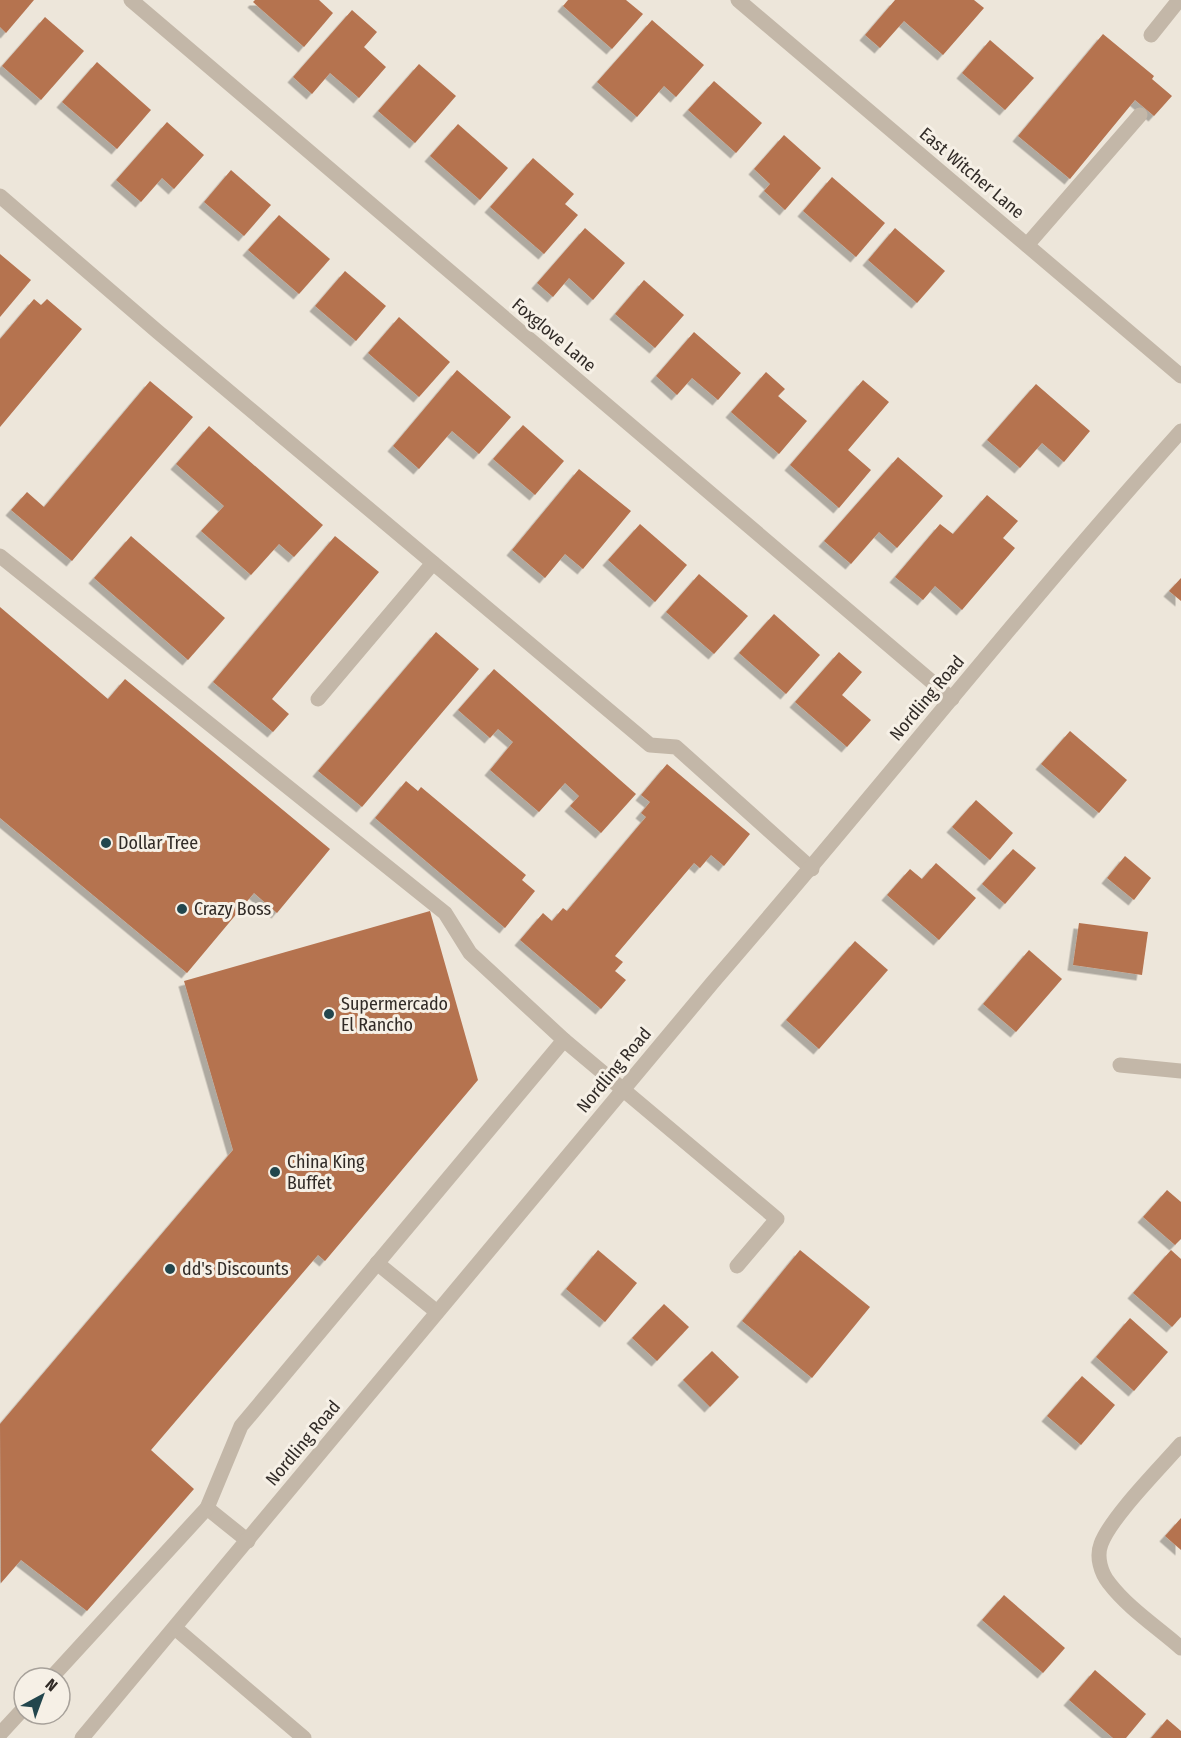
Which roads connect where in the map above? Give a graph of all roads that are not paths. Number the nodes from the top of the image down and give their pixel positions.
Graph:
1 (131, 0) edge
2 (738, 0) edge
3 (1179, 0) edge
4 (1151, 35) dead end
5 (1140, 115) dead end
6 (0, 196) edge
7 (1026, 245) junction
8 (1181, 376) edge
9 (1181, 431) edge
10 (0, 556) edge
11 (433, 563) junction
12 (318, 699) dead end
13 (951, 699) junction
14 (812, 868) junction
15 (564, 1040) junction
16 (1120, 1065) dead end
17 (1181, 1071) edge
18 (624, 1090) junction
19 (377, 1263) junction
20 (737, 1266) dead end
21 (438, 1312) junction
22 (1181, 1444) edge
23 (207, 1508) junction
24 (248, 1541) junction
25 (175, 1628) junction
26 (1181, 1648) edge
27 (62, 1666) edge
28 (12, 1721) edge
29 (0, 1734) edge
30 (83, 1738) edge
31 (304, 1738) edge

1 - 13 street, Foxglove Lane
2 - 7 street, East Witcher Lane
3 - 4 street
5 - 7 street
6 - 11 street
7 - 8 street, East Witcher Lane
9 - 13 street, Nordling Road
10 - 15 street
11 - 12 street
11 - 14 street
13 - 14 street, Nordling Road
14 - 18 street, Nordling Road
15 - 18 street
15 - 19 street
16 - 17 street
18 - 20 street
18 - 21 street, Nordling Road
19 - 21 street
19 - 23 street
21 - 24 street, Nordling Road
22 - 26 street
23 - 24 street
23 - 27 street
24 - 25 street, Nordling Road
25 - 30 street, Nordling Road
25 - 31 street
28 - 29 street

